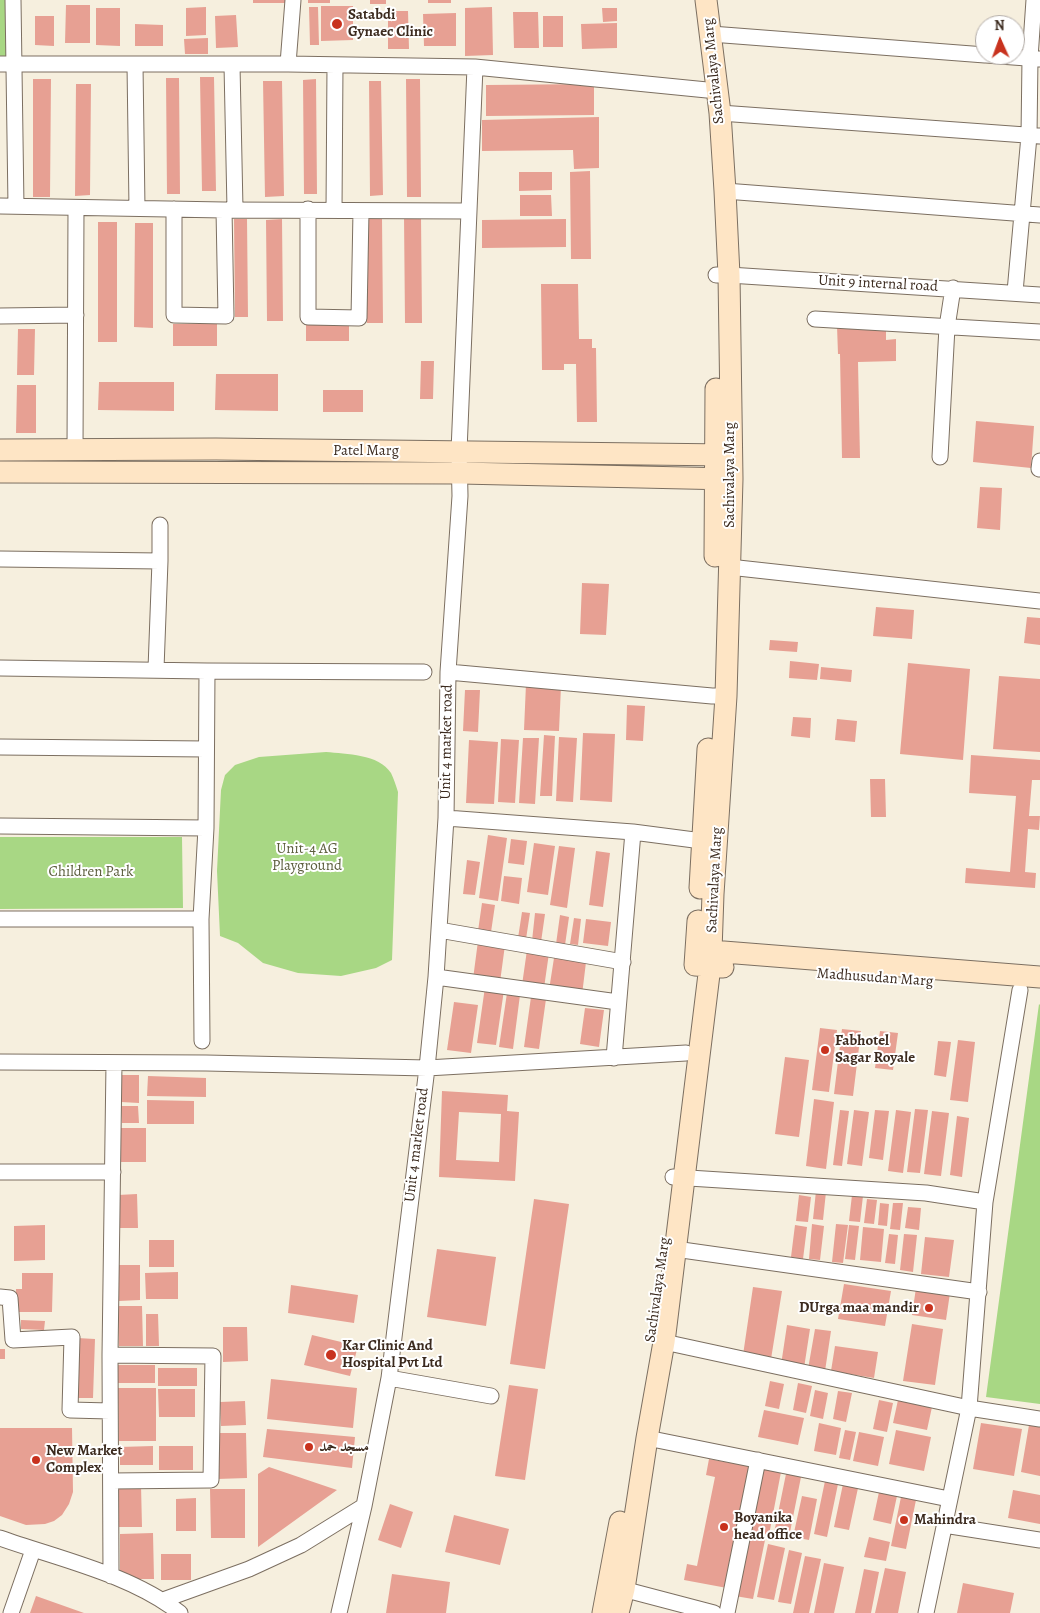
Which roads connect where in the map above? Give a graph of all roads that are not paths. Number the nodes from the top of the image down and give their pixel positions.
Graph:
1 (13, 0) edge
2 (293, 0) edge
3 (696, 0) edge
4 (706, 0) edge
5 (1034, 0) edge
6 (711, 34) junction
7 (975, 54) edge
8 (1035, 59) edge
9 (7, 64) edge
10 (135, 64) junction
11 (288, 64) junction
12 (232, 65) junction
13 (336, 65) junction
14 (475, 67) junction
15 (707, 90) junction
16 (720, 113) junction
17 (1034, 136) edge
18 (725, 191) junction
19 (0, 206) edge
20 (16, 206) junction
21 (76, 208) junction
22 (137, 208) junction
23 (174, 209) junction
24 (229, 210) junction
25 (308, 210) junction
26 (334, 210) junction
27 (361, 211) junction
28 (468, 211) junction
29 (1022, 214) junction
30 (1040, 215) edge
31 (722, 275) junction
32 (953, 288) junction
33 (1015, 292) junction
34 (1040, 295) edge
35 (76, 315) junction
36 (0, 316) edge
37 (814, 319) dead end
38 (947, 327) junction
39 (1040, 332) edge
40 (0, 450) edge
41 (75, 450) junction
42 (459, 452) junction
43 (724, 455) junction
44 (940, 457) dead end
45 (1040, 461) edge
46 (1039, 470) edge
47 (0, 472) edge
48 (460, 473) junction
49 (724, 479) junction
50 (160, 525) dead end
51 (0, 559) edge
52 (160, 560) junction
53 (729, 567) junction
54 (1040, 601) edge
55 (0, 668) edge
56 (156, 669) junction
57 (207, 671) junction
58 (424, 672) dead end
59 (448, 672) junction
60 (719, 696) junction
61 (0, 747) edge
62 (206, 749) junction
63 (446, 818) junction
64 (0, 826) edge
65 (206, 828) junction
66 (633, 832) junction
67 (710, 841) junction
68 (0, 919) edge
69 (201, 919) junction
70 (439, 930) junction
71 (703, 958) junction
72 (623, 962) junction
73 (436, 977) junction
74 (1040, 977) edge
75 (1030, 990) edge
76 (618, 1002) junction
77 (202, 1041) dead end
78 (686, 1053) junction
79 (614, 1058) junction
80 (0, 1062) edge
81 (114, 1063) junction
82 (427, 1068) junction
83 (0, 1172) edge
84 (113, 1172) junction
85 (679, 1177) junction
86 (985, 1202) junction
87 (675, 1249) junction
88 (980, 1292) junction
89 (0, 1297) edge
90 (664, 1342) junction
91 (110, 1355) junction
92 (389, 1378) junction
93 (491, 1396) dead end
94 (969, 1408) junction
95 (110, 1411) junction
96 (1040, 1419) edge
97 (647, 1438) junction
98 (758, 1460) junction
99 (111, 1481) junction
100 (949, 1499) junction
101 (364, 1506) junction
102 (944, 1525) junction
103 (0, 1538) edge
104 (1040, 1540) edge
105 (33, 1550) junction
106 (111, 1576) junction
107 (616, 1587) junction
108 (163, 1600) junction
109 (12, 1613) edge
110 (180, 1613) edge
111 (339, 1613) edge
112 (603, 1613) edge
113 (618, 1613) edge
114 (714, 1613) edge
115 (727, 1613) edge
116 (926, 1613) edge

1 - 9 street
2 - 11 street
3 - 15 street, Sachivalaya Marg
4 - 6 street, Sachivalaya Marg
5 - 8 street
6 - 7 street
6 - 16 street, Sachivalaya Marg
8 - 17 street
9 - 10 street
9 - 20 street
10 - 12 street
10 - 22 street
11 - 12 street
11 - 13 street
12 - 24 street
13 - 14 street
13 - 26 street
14 - 15 street
14 - 28 street, Unit 4 market road
15 - 31 street, Sachivalaya Marg
16 - 17 street
16 - 18 street, Sachivalaya Marg
17 - 29 street
18 - 29 street
18 - 31 street, Sachivalaya Marg
19 - 20 street
20 - 21 street
21 - 22 street
21 - 35 street
22 - 23 street
23 - 24 street
23 - 24 street
24 - 25 street
25 - 26 street
25 - 27 street
26 - 27 street
27 - 28 street
28 - 42 street, Unit 4 market road
29 - 30 street
29 - 33 street
31 - 32 street, Unit 9 internal road
31 - 43 street, Sachivalaya Marg
32 - 33 street, Unit 9 internal road
32 - 38 street
33 - 34 street, Unit 9 internal road
35 - 36 street
35 - 41 street
37 - 38 street
38 - 39 street
38 - 44 street
40 - 41 street, Patel Marg
41 - 42 street, Patel Marg
42 - 43 street, Patel Marg
42 - 48 street, Unit 4 market road
43 - 49 street, Sachivalaya Marg
45 - 46 street
47 - 48 street, Patel Marg
48 - 49 street, Patel Marg
48 - 59 street, Unit 4 market road
49 - 53 street, Sachivalaya Marg
49 - 60 street, Sachivalaya Marg
50 - 52 street
51 - 52 street
52 - 56 street
53 - 54 street
53 - 60 street, Sachivalaya Marg
55 - 56 street
56 - 57 street
57 - 58 street
57 - 62 street
59 - 60 street
59 - 63 street, Unit 4 market road
60 - 67 street, Sachivalaya Marg
61 - 62 street
62 - 65 street
63 - 66 street
63 - 70 street, Unit 4 market road
64 - 65 street
65 - 69 street
66 - 67 street
66 - 72 street
67 - 71 street, Sachivalaya Marg
68 - 69 street
69 - 77 street
70 - 72 street
70 - 73 street, Unit 4 market road
71 - 74 street, Madhusudan Marg
71 - 75 street, Madhusudan Marg
71 - 78 street, Sachivalaya Marg
71 - 85 street, Sachivalaya Marg
72 - 76 street
73 - 76 street
73 - 82 street, Unit 4 market road
75 - 86 street
76 - 79 street
78 - 79 street
78 - 85 street, Sachivalaya Marg
79 - 82 street
80 - 81 street
81 - 82 street
81 - 84 street
82 - 92 street, Unit 4 market road
83 - 84 street
84 - 91 street
85 - 86 street
85 - 87 street, Sachivalaya Marg
85 - 107 street, Sachivalaya Marg
86 - 88 street
87 - 88 street
87 - 90 street, Sachivalaya Marg
88 - 94 street
89 - 95 street
90 - 94 street
90 - 97 street, Sachivalaya Marg
91 - 95 street
91 - 99 street
92 - 93 street
92 - 101 street, Unit 4 market road
94 - 96 street
94 - 100 street
95 - 99 street
97 - 98 street
97 - 107 street, Sachivalaya Marg
98 - 100 street
98 - 115 street
99 - 106 street
100 - 102 street
101 - 108 street
101 - 111 street, Unit 4 market road
102 - 104 street
102 - 116 street
103 - 105 street
105 - 106 street
105 - 109 street
106 - 108 street
107 - 112 street, Sachivalaya Marg
107 - 113 street, Sachivalaya Marg
107 - 114 street
108 - 110 street

